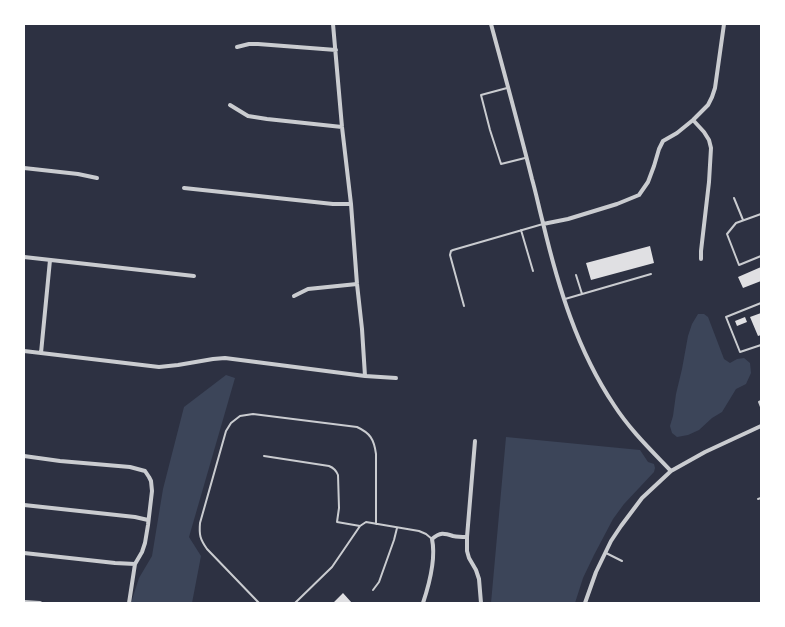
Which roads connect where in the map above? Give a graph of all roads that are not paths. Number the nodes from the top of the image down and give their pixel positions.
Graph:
1 (334, 24) edge
2 (491, 24) edge
3 (724, 24) edge
4 (237, 47) dead end
5 (336, 50) junction
6 (508, 88) junction
7 (230, 105) dead end
8 (693, 120) junction
9 (342, 127) junction
10 (526, 157) junction
11 (24, 168) edge
12 (98, 178) dead end
13 (184, 188) dead end
14 (734, 198) dead end
15 (351, 204) junction
16 (761, 214) edge
17 (743, 220) junction
18 (543, 224) junction
19 (521, 230) junction
20 (761, 256) edge
21 (24, 257) edge
22 (701, 259) dead end
23 (50, 260) junction
24 (533, 272) dead end
25 (651, 274) dead end
26 (576, 275) dead end
27 (194, 276) dead end
28 (357, 284) junction
29 (582, 294) junction
30 (294, 296) dead end
31 (565, 299) junction
32 (761, 303) edge
33 (464, 306) dead end
34 (761, 344) edge
35 (24, 351) edge
36 (41, 353) junction
37 (365, 376) junction
38 (396, 378) dead end
39 (761, 401) edge
40 (761, 407) edge
41 (761, 426) edge
42 (475, 441) dead end
43 (24, 456) edge
44 (264, 456) dead end
45 (671, 471) junction
46 (24, 505) edge
47 (148, 520) junction
48 (376, 524) junction
49 (360, 526) junction
50 (397, 528) junction
51 (467, 537) junction
52 (432, 539) junction
53 (24, 553) edge
54 (606, 553) junction
55 (622, 561) dead end
56 (135, 564) junction
57 (372, 590) dead end
58 (24, 602) edge
59 (40, 603) edge
60 (129, 603) edge
61 (259, 603) edge
62 (295, 603) edge
63 (423, 603) edge
64 (481, 603) edge
65 (585, 603) edge

1 - 5 street
2 - 6 street
3 - 8 street
4 - 5 street
5 - 9 street
6 - 10 street
6 - 10 lane
7 - 9 street
8 - 18 street
8 - 22 street
9 - 15 street
10 - 18 street
11 - 12 street
13 - 15 street
14 - 17 lane
15 - 28 street
16 - 17 lane
17 - 20 lane
18 - 19 lane
18 - 31 street
19 - 24 lane
19 - 33 lane
21 - 23 street
23 - 27 street
23 - 36 street
25 - 29 lane
26 - 29 lane
28 - 30 street
28 - 37 street
29 - 31 lane
31 - 45 street
32 - 34 lane
35 - 36 street
36 - 37 street
37 - 38 street
39 - 40 lane
41 - 45 street
42 - 51 street
43 - 47 street
44 - 49 lane
45 - 54 street
46 - 47 street
47 - 56 street
48 - 49 lane
48 - 50 lane
48 - 61 lane
49 - 62 lane
50 - 52 lane
50 - 57 lane
51 - 52 street
51 - 64 street
52 - 63 street
53 - 56 street
54 - 55 lane
54 - 65 street
56 - 60 street
58 - 59 street

